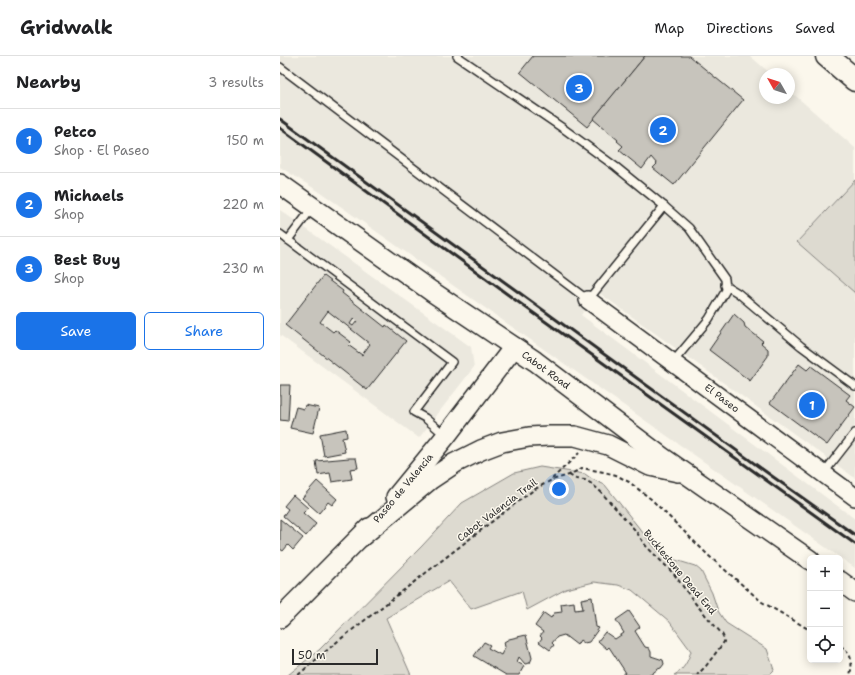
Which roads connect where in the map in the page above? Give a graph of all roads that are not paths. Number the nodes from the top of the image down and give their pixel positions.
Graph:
1 (457, 56) edge
2 (827, 56) edge
3 (280, 68) edge
4 (855, 80) edge
5 (280, 184) edge
6 (664, 206) junction
7 (313, 207) junction
8 (280, 234) edge
9 (288, 240) junction
10 (725, 285) junction
11 (588, 300) junction
12 (514, 347) junction
13 (673, 362) junction
14 (855, 386) edge
15 (855, 433) edge
16 (446, 436) junction
17 (686, 474) junction
18 (823, 474) junction
19 (855, 497) edge
20 (362, 537) junction
21 (807, 558) edge
22 (843, 583) edge
23 (855, 592) edge
24 (280, 618) edge

1 - 6 lane
2 - 4 highway
3 - 11 lane
5 - 7 main road, Cabot Road
6 - 10 lane
6 - 11 lane
7 - 9 lane
7 - 12 main road, Cabot Road
8 - 9 lane
9 - 16 lane
10 - 13 lane
10 - 14 lane
11 - 13 street, El Paseo
12 - 16 main road, Paseo de Valencia
12 - 17 main road, Cabot Road
13 - 18 street, El Paseo
15 - 18 lane
16 - 20 main road, Paseo de Valencia
17 - 20 main road
17 - 21 main road, Cabot Road
18 - 19 street, El Paseo
20 - 24 main road, Paseo de Valencia
22 - 23 main road

